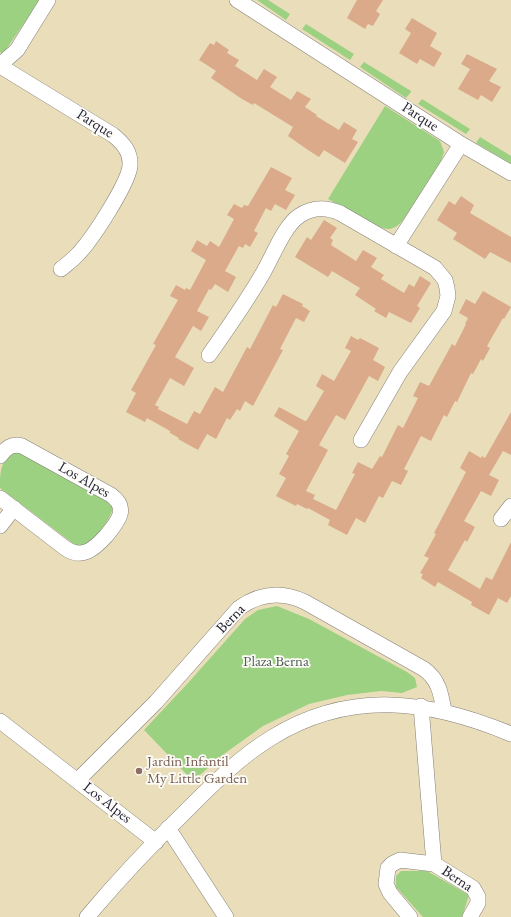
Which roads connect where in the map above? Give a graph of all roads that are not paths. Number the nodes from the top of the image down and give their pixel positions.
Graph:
1 (48, 0) edge
2 (237, 0) edge
3 (0, 65) edge
4 (461, 144) junction
5 (511, 173) edge
6 (396, 246) junction
7 (61, 269) dead end
8 (209, 355) dead end
9 (361, 440) dead end
10 (0, 456) edge
11 (0, 498) edge
12 (511, 506) edge
13 (14, 508) junction
14 (501, 519) dead end
15 (0, 526) edge
16 (421, 706) junction
17 (444, 711) junction
18 (0, 721) edge
19 (511, 734) edge
20 (78, 780) junction
21 (168, 828) junction
22 (156, 842) junction
23 (434, 864) junction
24 (87, 917) edge
25 (226, 917) edge
26 (410, 917) edge
27 (470, 917) edge

1 - 3 street, Parque
2 - 4 street, Parque
3 - 7 street, Parque
4 - 5 street, Parque
4 - 6 street
6 - 8 street
6 - 9 street
10 - 13 street, Los Alpes
11 - 13 street, Los Alpes
12 - 14 street
13 - 15 street
16 - 17 street
16 - 21 street
16 - 23 street, Berna
17 - 19 street
17 - 20 street, Berna
18 - 20 street, Los Alpes
20 - 22 street, Los Alpes
21 - 22 street
21 - 25 street
22 - 24 street
23 - 26 street, Berna
23 - 27 street, Berna

